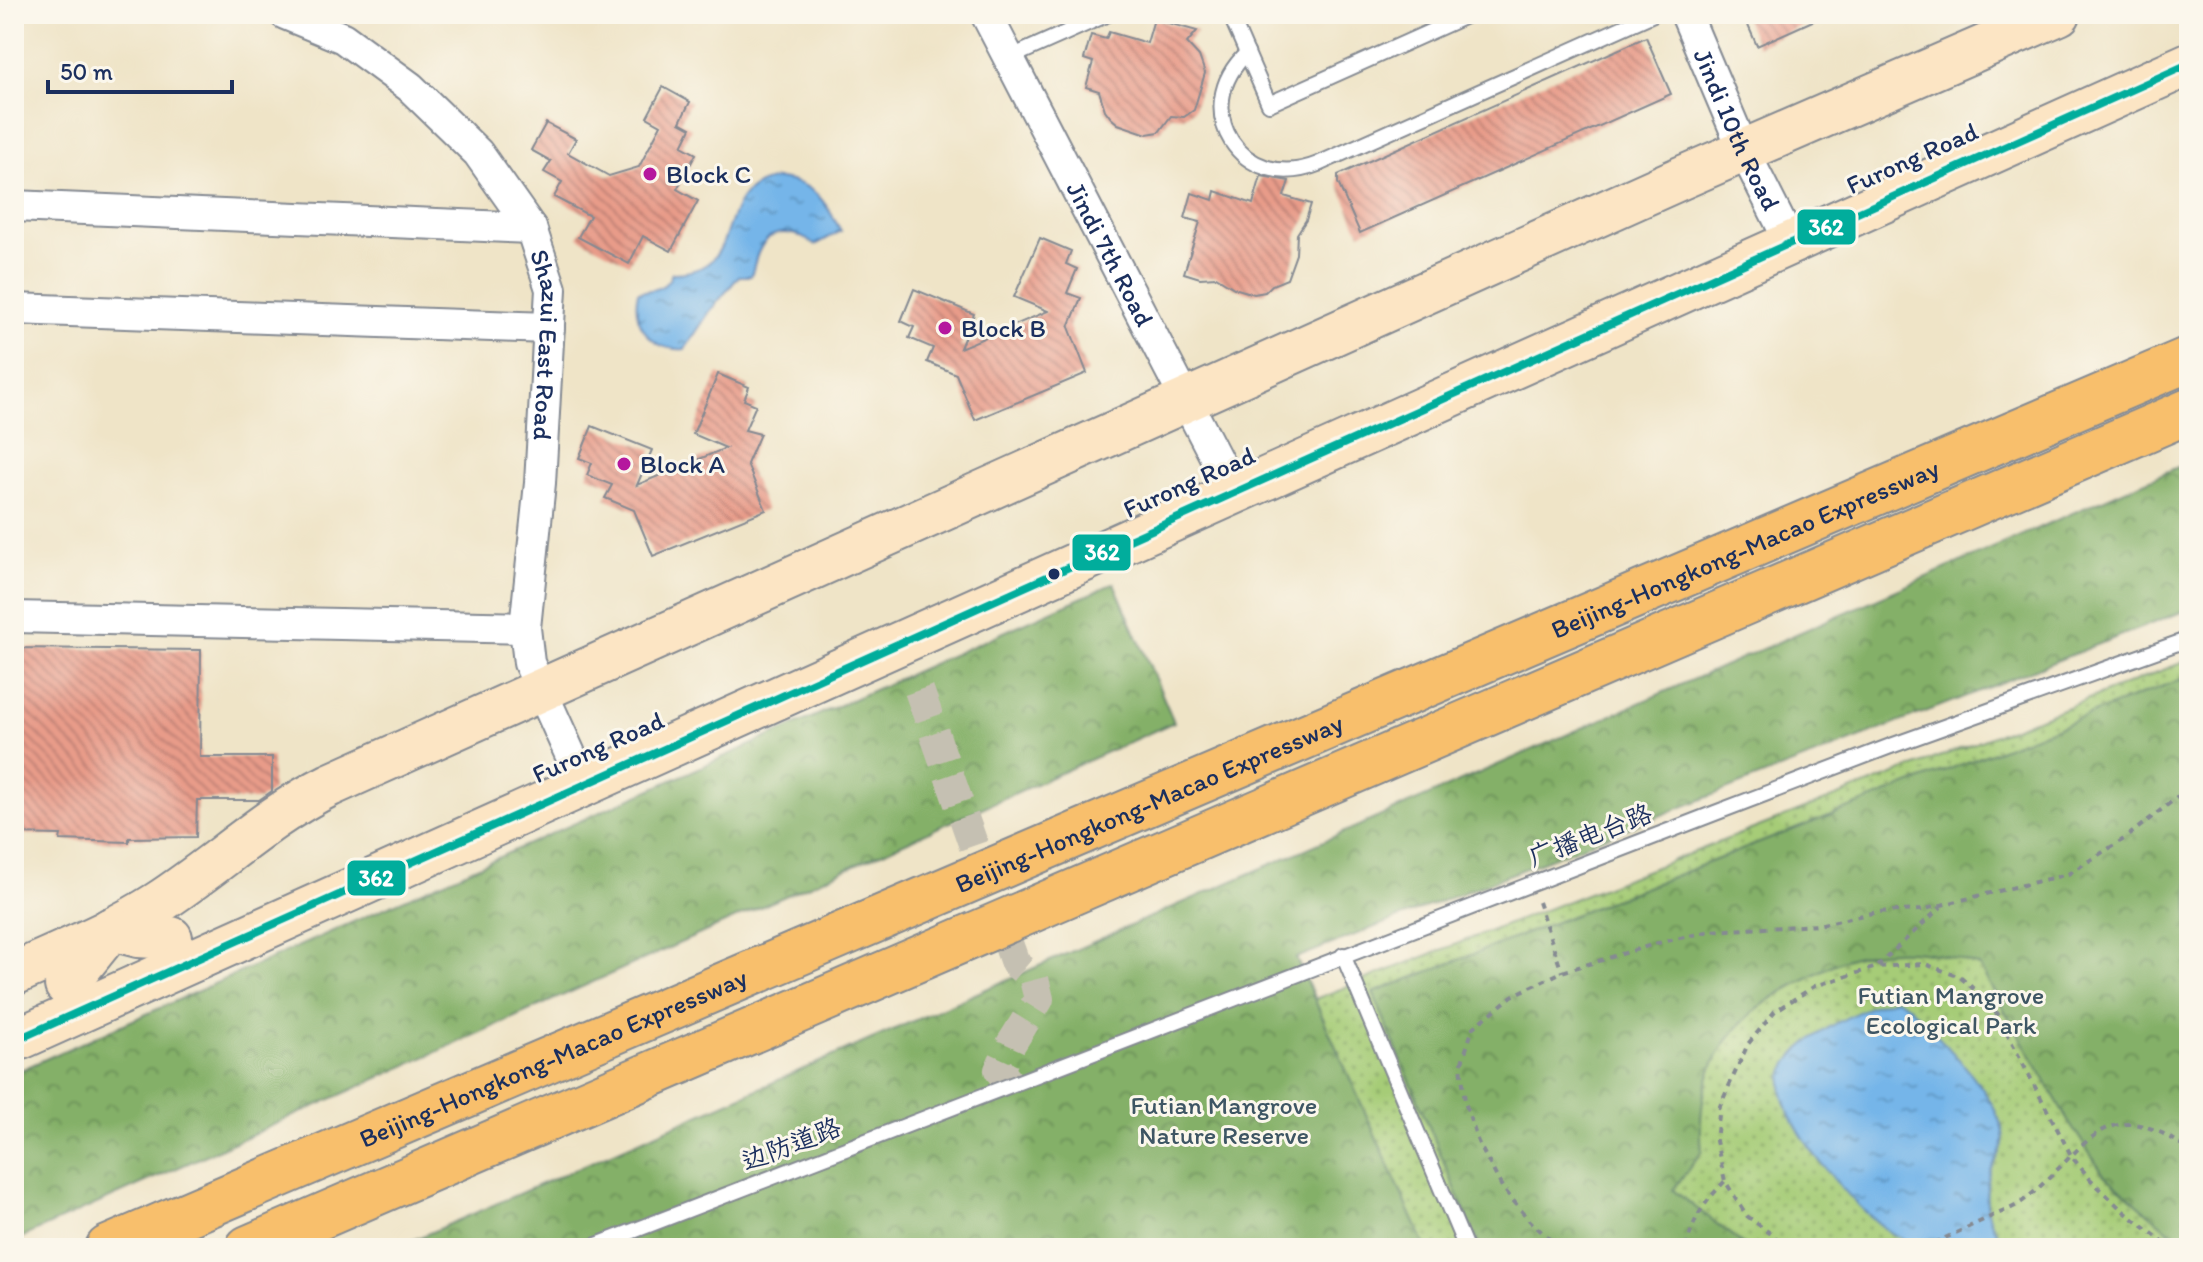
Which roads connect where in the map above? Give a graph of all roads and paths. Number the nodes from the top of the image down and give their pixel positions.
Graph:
1 (285, 14) edge
2 (986, 14) edge
3 (1108, 14) edge
4 (1230, 14) edge
5 (1653, 14) edge
6 (1686, 14) edge
7 (2059, 14) edge
8 (1467, 15) edge
9 (2189, 33) edge
10 (1247, 53) junction
11 (1009, 58) junction
12 (2189, 64) edge
13 (1744, 151) junction
14 (14, 206) edge
15 (531, 228) junction
16 (1784, 231) junction
17 (14, 309) edge
18 (549, 328) junction
19 (2189, 359) edge
20 (1187, 400) junction
21 (2189, 411) edge
22 (1228, 480) junction
23 (14, 617) edge
24 (525, 628) junction
25 (2189, 639) edge
26 (541, 690) junction
27 (578, 772) junction
28 (2189, 788) edge
29 (1531, 883) junction
30 (1943, 905) junction
31 (111, 929) junction
32 (171, 938) junction
33 (1343, 955) junction
34 (1877, 967) junction
35 (1562, 972) junction
36 (14, 974) edge
37 (66, 985) junction
38 (14, 1009) edge
39 (14, 1041) edge
40 (1010, 1084) joint
41 (2189, 1150) edge
42 (2072, 1157) junction
43 (1725, 1181) junction
44 (108, 1248) edge
45 (248, 1248) edge
46 (589, 1248) edge
47 (1466, 1248) edge
48 (1559, 1248) edge
49 (1686, 1248) edge
50 (1790, 1248) edge
51 (1923, 1248) edge
52 (2171, 1248) edge

1 - 15 street, Shazui East Road
2 - 11 street, Jindi 7th Road
3 - 11 lane
4 - 10 lane
5 - 10 lane
6 - 13 street, Jindi 10th Road
7 - 13 main road
8 - 10 lane
9 - 16 main road, Furong Road
11 - 20 street, Jindi 7th Road
12 - 16 main road, Furong Road
13 - 16 street, Jindi 10th Road
13 - 20 main road
14 - 15 street
15 - 18 street, Shazui East Road
16 - 22 main road, Furong Road
17 - 18 street
18 - 24 street, Shazui East Road
19 - 44 highway, Beijing-Hongkong-Macao Expressway
20 - 22 street, Jindi 7th Road
20 - 26 main road
21 - 45 highway, Beijing-Hongkong-Macao Expressway
22 - 27 main road, Furong Road
23 - 24 street
24 - 26 street, Shazui East Road
25 - 29 lane, 广播电台路
26 - 27 street, Shazui East Road
26 - 31 main road
27 - 32 main road, Furong Road
27 - 39 main road, Furong Road
28 - 30 path
29 - 33 lane, 广播电台路
29 - 35 path
30 - 34 path
30 - 35 path
31 - 32 main road
31 - 36 main road
31 - 37 main road
32 - 37 main road, Furong Road
33 - 40 lane, 广播电台路
33 - 47 lane
34 - 42 path
34 - 43 path
35 - 48 path
37 - 38 main road, Furong Road
40 - 46 lane, 边防道路
41 - 42 path
42 - 51 path
42 - 52 path
43 - 49 path
43 - 50 path

